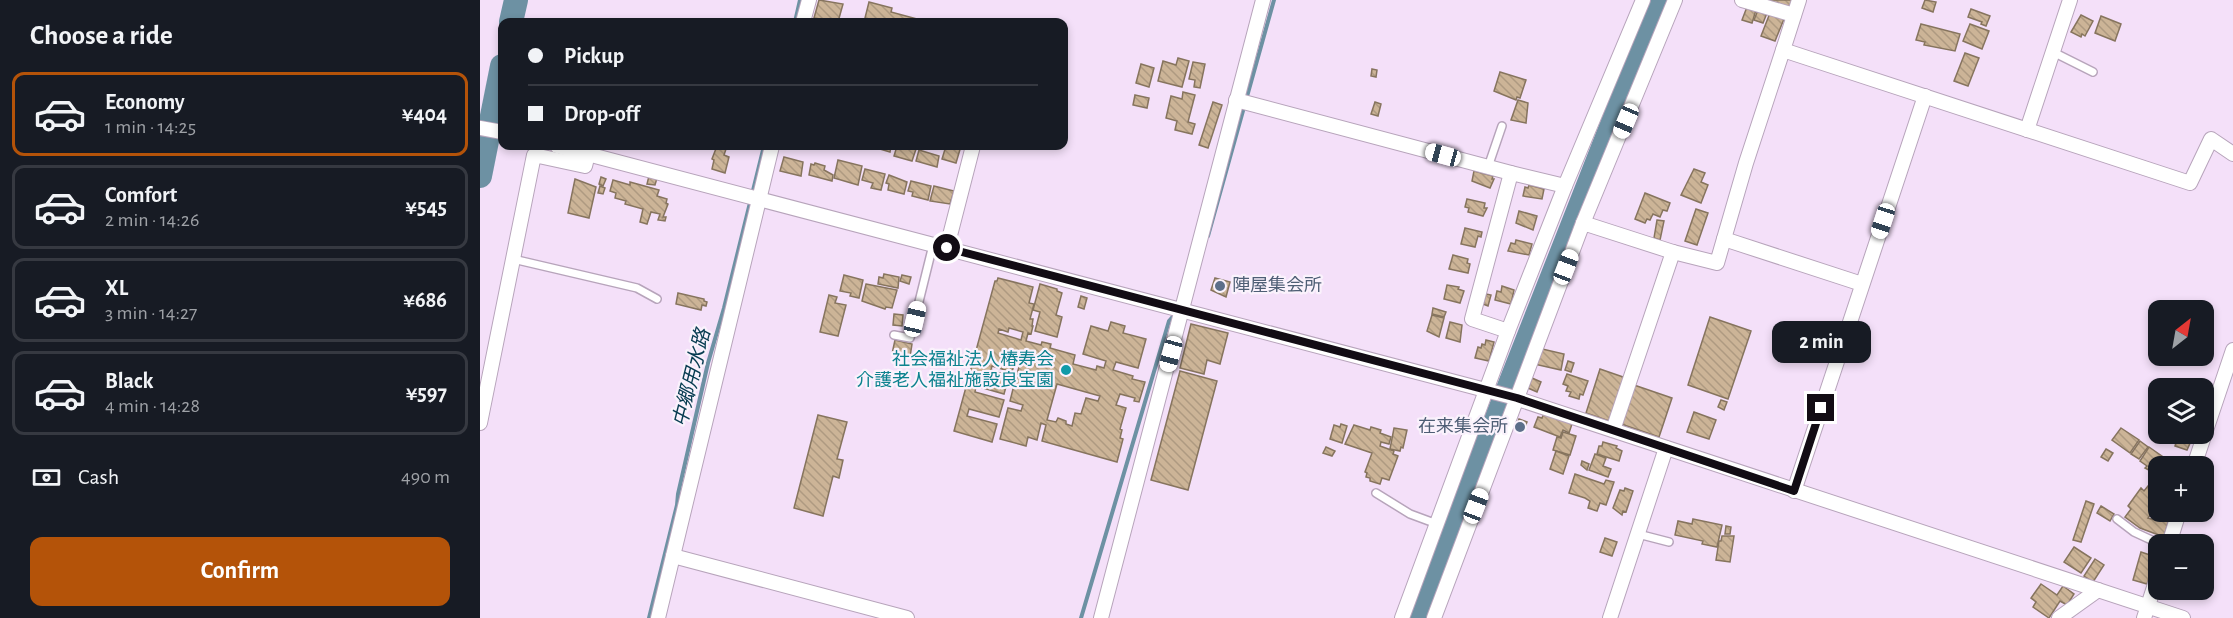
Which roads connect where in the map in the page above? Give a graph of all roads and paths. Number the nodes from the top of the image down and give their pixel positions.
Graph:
1 (808, 0) edge
2 (1263, 0) edge
3 (1643, 0) edge
4 (1675, 0) edge
5 (1742, 0) edge
6 (1799, 0) edge
7 (2070, 0) edge
8 (1794, 15) junction
9 (804, 18) edge
10 (1783, 50) junction
11 (2053, 52) junction
12 (2093, 72) dead end
13 (1925, 96) junction
14 (1236, 100) junction
15 (1502, 126) dead end
16 (480, 128) edge
17 (2027, 130) junction
18 (498, 131) edge
19 (589, 150) edge
20 (771, 150) edge
21 (972, 150) edge
22 (2233, 154) edge
23 (1488, 167) junction
24 (1511, 173) junction
25 (1565, 186) junction
26 (760, 198) junction
27 (1583, 223) junction
28 (1724, 239) junction
29 (933, 244) junction
30 (947, 248) junction
31 (1673, 252) junction
32 (513, 259) junction
33 (1862, 284) junction
34 (657, 298) dead end
35 (1183, 310) junction
36 (1508, 331) junction
37 (894, 334) dead end
38 (2233, 350) edge
39 (1491, 391) junction
40 (1514, 398) junction
41 (480, 423) edge
42 (1613, 430) junction
43 (1666, 448) junction
44 (2197, 456) edge
45 (1794, 491) junction
46 (1376, 493) dead end
47 (2117, 519) dead end
48 (1437, 524) junction
49 (1638, 534) junction
50 (2148, 538) edge
51 (1669, 543) dead end
52 (673, 556) junction
53 (2098, 590) junction
54 (2146, 612) edge
55 (658, 618) edge
56 (907, 618) edge
57 (1101, 618) edge
58 (1401, 618) edge
59 (1434, 618) edge
60 (1610, 618) edge
61 (2059, 618) edge
62 (2182, 618) edge

1 - 9 street
2 - 14 street
3 - 25 street
4 - 27 street
5 - 8 street
6 - 8 street
7 - 11 street
8 - 10 street
10 - 13 street
10 - 28 street
11 - 12 lane
11 - 17 street
13 - 17 street
13 - 33 street
14 - 23 street
14 - 35 street
15 - 23 lane
16 - 18 street
17 - 22 street
19 - 26 street
19 - 32 street
20 - 26 street
21 - 30 street
23 - 24 street
24 - 25 street
24 - 36 street
25 - 36 street
26 - 29 street
26 - 52 street
27 - 31 street
27 - 40 street
28 - 31 street
28 - 33 street
29 - 30 street
29 - 37 lane
30 - 35 street
31 - 42 street
32 - 34 lane
32 - 41 street
33 - 45 street
35 - 39 street
35 - 57 street
36 - 39 street
38 - 44 street
39 - 40 street
39 - 48 street
40 - 42 street
40 - 59 street
42 - 43 street
43 - 45 street
43 - 49 street
45 - 53 street
46 - 48 lane
47 - 50 lane
48 - 58 street
49 - 51 lane
49 - 60 street
52 - 55 street
52 - 56 street
53 - 54 street
53 - 61 street
54 - 62 street

